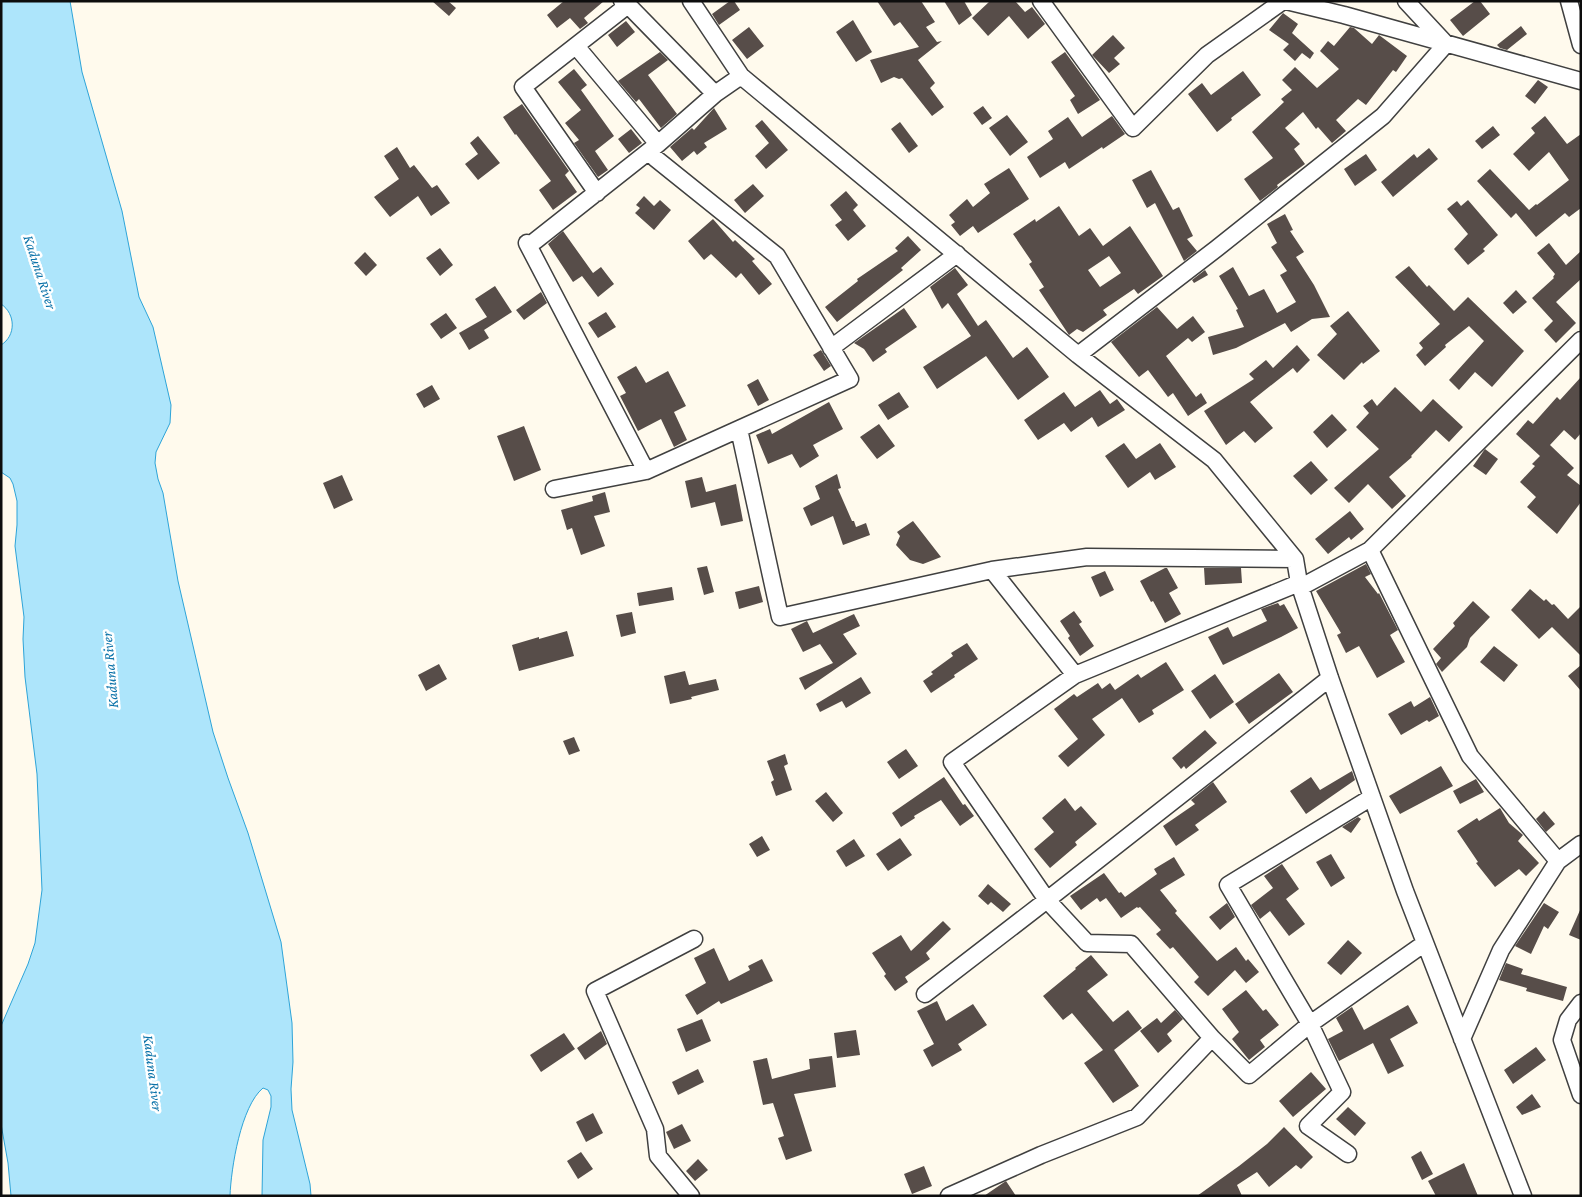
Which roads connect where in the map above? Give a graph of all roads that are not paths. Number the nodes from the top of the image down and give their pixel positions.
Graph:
1 (691, 1) edge
2 (1041, 1) edge
3 (1285, 1) edge
4 (1406, 1) edge
5 (1569, 1) edge
6 (625, 3) edge
7 (1446, 44) junction
8 (1581, 45) edge
9 (576, 46) junction
10 (741, 76) junction
11 (1581, 81) edge
12 (715, 94) junction
13 (656, 151) junction
14 (597, 193) junction
15 (957, 254) junction
16 (1581, 340) edge
17 (832, 348) junction
18 (1078, 355) junction
19 (739, 429) junction
20 (646, 471) junction
21 (554, 490) dead end
22 (1370, 550) junction
23 (1294, 559) junction
24 (992, 570) junction
25 (1300, 585) junction
26 (1075, 675) junction
27 (1330, 678) junction
28 (1372, 797) junction
29 (1581, 844) edge
30 (1558, 861) junction
31 (1047, 900) junction
32 (694, 939) dead end
33 (1425, 943) junction
34 (925, 994) dead end
35 (1581, 1003) edge
36 (1310, 1024) junction
37 (1212, 1038) junction
38 (1462, 1039) junction
39 (1581, 1095) edge
40 (1348, 1154) dead end
41 (691, 1196) edge
42 (948, 1196) edge
43 (1523, 1196) edge

1 - 10 street
2 - 3 street
3 - 7 street
4 - 7 street
5 - 8 street
6 - 9 street
6 - 12 street
7 - 11 street
7 - 18 street
9 - 13 street
9 - 14 street
10 - 12 street
10 - 15 street
12 - 13 street
13 - 14 street
13 - 17 street
14 - 20 street
15 - 17 street
15 - 18 street
16 - 22 street
17 - 19 street
18 - 23 street
19 - 20 street
19 - 24 street
20 - 21 street
22 - 25 street
22 - 30 street
23 - 24 street
23 - 25 street
24 - 26 street
25 - 26 street
25 - 27 street
26 - 31 street
27 - 28 street
27 - 31 street
28 - 33 street
28 - 36 street
29 - 30 street
30 - 38 street
31 - 34 street
31 - 37 street
32 - 41 street
33 - 36 street
33 - 38 street
35 - 39 street
36 - 37 street
36 - 40 street
37 - 42 street
38 - 43 street

